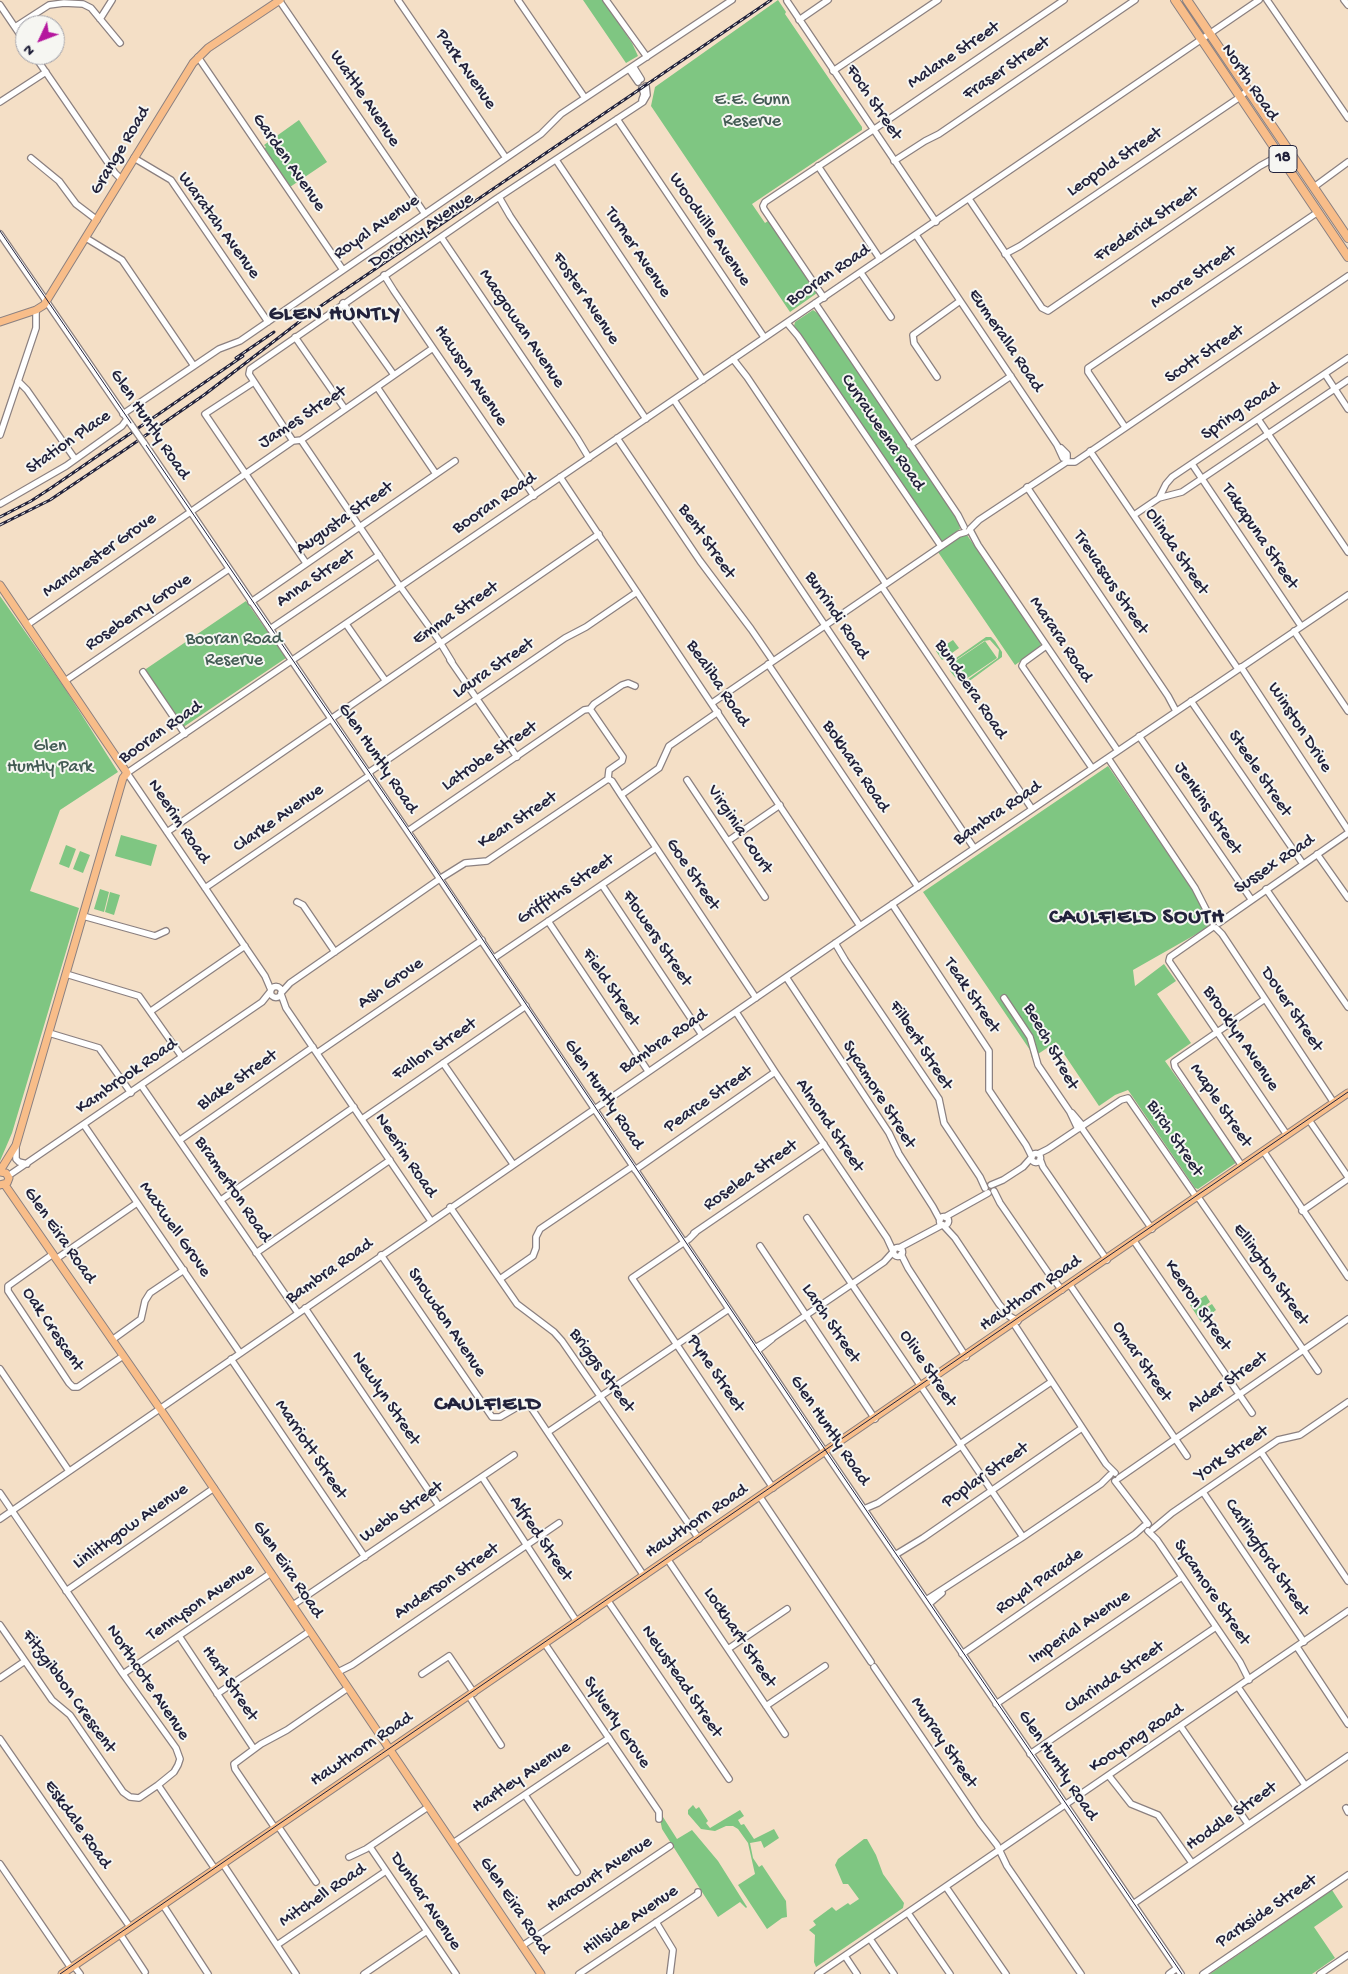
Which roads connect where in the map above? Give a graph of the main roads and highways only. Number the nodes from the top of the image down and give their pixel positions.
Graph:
1 (279, 0) edge
2 (1175, 0) edge
3 (1187, 0) edge
4 (1193, 8) junction
5 (1185, 14) junction
6 (1348, 238) edge
7 (1348, 257) edge
8 (0, 322) edge
9 (0, 585) edge
10 (127, 773) joint
11 (1348, 1094) edge
12 (4, 1173) edge
13 (3, 1185) edge
14 (390, 1750) junction
15 (62, 1974) edge
16 (541, 1974) edge

1 - 8 main road, Grange Road
2 - 5 highway, North Road / 18
3 - 4 highway, North Road / 18
4 - 5 highway
4 - 6 highway, North Road / 18
5 - 7 highway, North Road / 18
9 - 10 main road, Neerim Road
10 - 12 main road, Booran Road
11 - 14 main road, Hawthorn Road
12 - 13 main road, Booran Road
13 - 14 main road, Glen Eira Road
14 - 15 main road, Hawthorn Road
14 - 16 main road, Glen Eira Road

